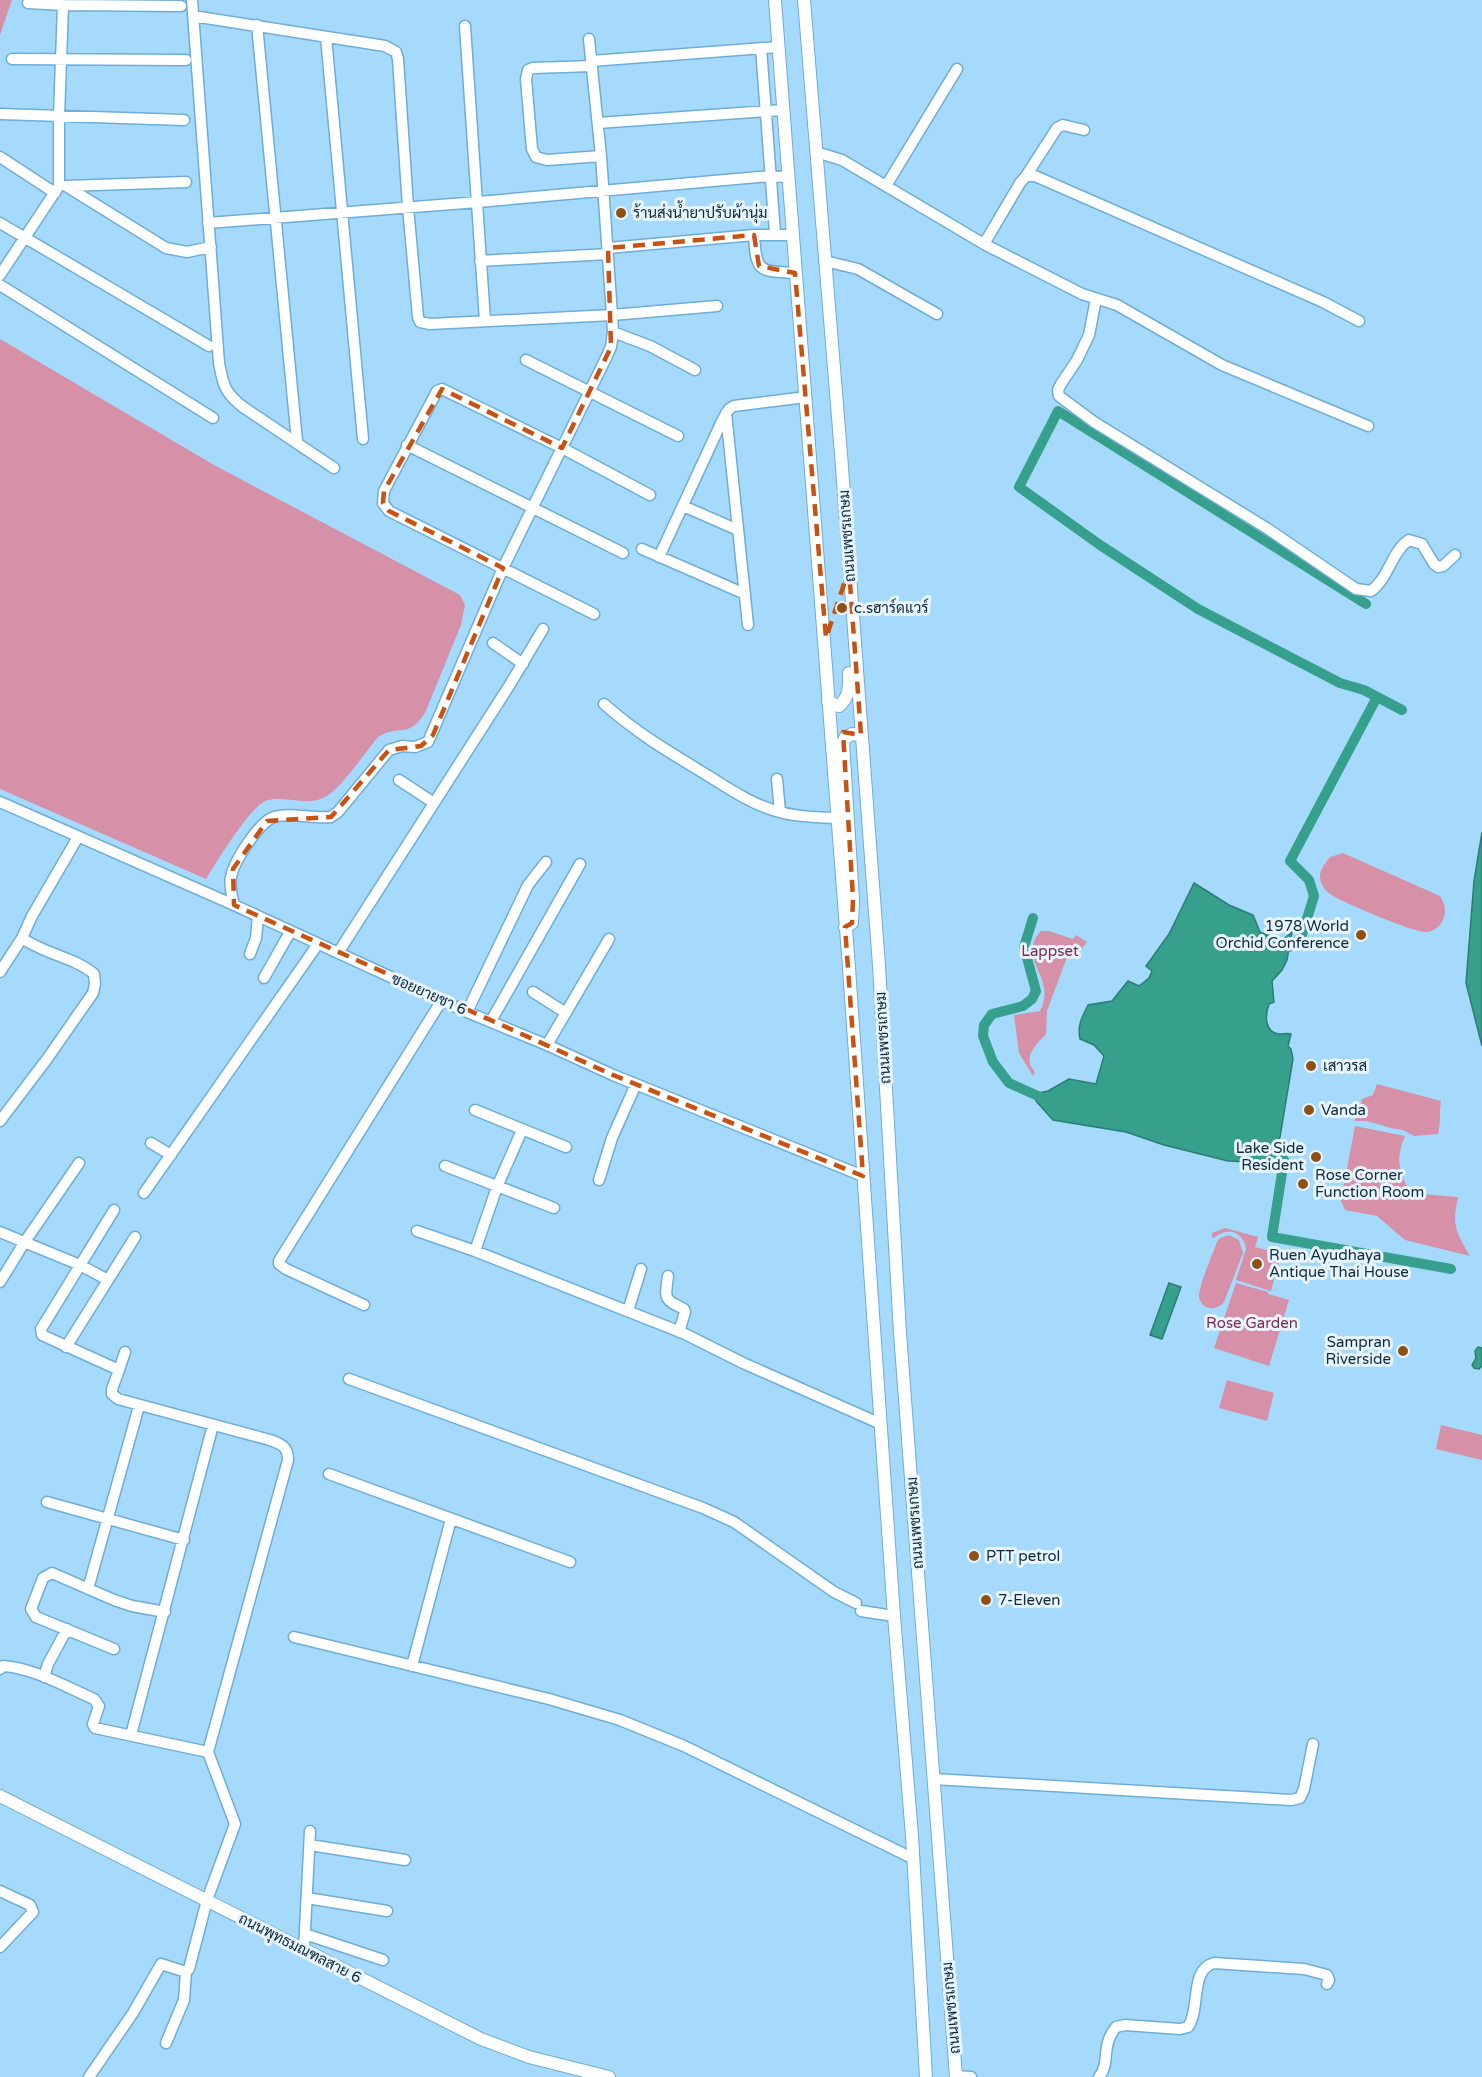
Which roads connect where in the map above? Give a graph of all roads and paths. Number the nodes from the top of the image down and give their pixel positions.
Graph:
1 (192, 0) edge
2 (28, 3) dead end
3 (804, 3) edge
4 (775, 4) edge
5 (63, 5) junction
6 (181, 6) dead end
7 (193, 16) junction
8 (257, 25) junction
9 (465, 26) dead end
10 (326, 37) junction
11 (589, 39) dead end
12 (778, 47) junction
13 (761, 48) junction
14 (12, 59) dead end
15 (62, 60) junction
16 (186, 60) dead end
17 (592, 63) junction
18 (957, 69) dead end
19 (783, 110) junction
20 (766, 111) junction
21 (0, 114) edge
22 (59, 116) junction
23 (184, 120) dead end
24 (598, 123) junction
25 (1084, 130) dead end
26 (816, 152) junction
27 (601, 156) junction
28 (0, 157) edge
29 (770, 176) junction
30 (1026, 176) junction
31 (788, 177) junction
32 (186, 182) dead end
33 (886, 186) junction
34 (60, 188) junction
35 (603, 190) junction
36 (478, 202) junction
37 (408, 207) junction
38 (342, 212) junction
39 (275, 219) junction
40 (0, 223) edge
41 (208, 223) junction
42 (775, 233) junction
43 (792, 234) junction
44 (754, 235) junction
45 (25, 239) junction
46 (984, 244) junction
47 (211, 247) junction
48 (608, 251) junction
49 (480, 261) junction
50 (825, 261) junction
51 (795, 273) junction
52 (0, 275) edge
53 (0, 285) edge
54 (1095, 299) junction
55 (717, 306) dead end
56 (937, 314) dead end
57 (612, 315) junction
58 (485, 321) junction
59 (1359, 321) dead end
60 (614, 332) junction
61 (209, 346) dead end
62 (526, 360) dead end
63 (695, 370) dead end
64 (589, 391) junction
65 (806, 397) junction
66 (726, 413) junction
67 (213, 418) dead end
68 (1368, 426) dead end
69 (678, 436) dead end
70 (363, 439) dead end
71 (297, 441) junction
72 (406, 445) junction
73 (562, 448) junction
74 (334, 468) dead end
75 (650, 495) dead end
76 (683, 506) junction
77 (533, 507) junction
78 (738, 530) junction
79 (642, 549) dead end
80 (623, 553) dead end
81 (1455, 555) dead end
82 (659, 557) junction
83 (503, 568) junction
84 (849, 569) junction
85 (745, 594) junction
86 (594, 614) dead end
87 (748, 625) dead end
88 (543, 629) dead end
89 (493, 643) dead end
90 (522, 664) junction
91 (828, 702) junction
92 (604, 704) dead end
93 (861, 735) junction
94 (777, 779) dead end
95 (399, 780) dead end
96 (0, 802) edge
97 (434, 802) junction
98 (780, 812) junction
99 (837, 818) junction
100 (78, 837) junction
101 (546, 862) dead end
102 (580, 864) dead end
103 (234, 905) junction
104 (258, 916) junction
105 (845, 927) junction
106 (290, 932) junction
107 (22, 938) junction
108 (609, 939) dead end
109 (318, 944) junction
110 (338, 953) junction
111 (250, 954) dead end
112 (0, 972) edge
113 (264, 978) dead end
114 (533, 993) dead end
115 (442, 1000) junction
116 (467, 1012) junction
117 (566, 1012) junction
118 (491, 1021) junction
119 (547, 1045) junction
120 (636, 1084) junction
121 (475, 1110) dead end
122 (0, 1121) edge
123 (522, 1130) junction
124 (151, 1143) dead end
125 (566, 1147) dead end
126 (171, 1155) junction
127 (79, 1163) dead end
128 (445, 1166) dead end
129 (863, 1176) junction
130 (599, 1180) dead end
131 (497, 1186) junction
132 (144, 1193) dead end
133 (554, 1208) dead end
134 (114, 1210) dead end
135 (417, 1231) dead end
136 (0, 1232) edge
137 (135, 1237) dead end
138 (24, 1243) junction
139 (475, 1251) junction
140 (80, 1265) junction
141 (641, 1269) dead end
142 (668, 1276) dead end
143 (108, 1280) junction
144 (0, 1282) edge
145 (364, 1305) dead end
146 (628, 1311) junction
147 (679, 1332) junction
148 (66, 1347) junction
149 (125, 1352) dead end
150 (119, 1370) junction
151 (349, 1378) dead end
152 (139, 1406) junction
153 (881, 1424) junction
154 (213, 1425) junction
155 (329, 1474) dead end
156 (47, 1502) dead end
157 (106, 1519) junction
158 (451, 1519) junction
159 (184, 1540) junction
160 (570, 1562) dead end
161 (88, 1589) junction
162 (165, 1612) junction
163 (894, 1612) junction
164 (67, 1629) junction
165 (294, 1637) dead end
166 (114, 1649) dead end
167 (412, 1665) junction
168 (0, 1669) edge
169 (44, 1677) junction
170 (131, 1735) junction
171 (1313, 1744) dead end
172 (208, 1752) junction
173 (934, 1779) junction
174 (0, 1796) edge
175 (310, 1832) dead end
176 (310, 1845) junction
177 (914, 1859) junction
178 (405, 1860) dead end
179 (0, 1891) edge
180 (308, 1898) junction
181 (207, 1900) junction
182 (387, 1911) dead end
183 (305, 1934) junction
184 (0, 1947) edge
185 (304, 1950) junction
186 (383, 1960) dead end
187 (186, 1972) junction
188 (1327, 1984) dead end
189 (166, 2043) dead end
190 (591, 2075) edge
191 (956, 2076) edge
192 (89, 2077) edge
193 (609, 2077) edge
194 (926, 2077) edge
195 (971, 2077) edge
196 (1099, 2077) edge

1 - 7 street
2 - 5 street
3 - 26 main road, ถนนเพชรเกษม
4 - 12 main road, ถนนเพชรเกษม
5 - 6 street
5 - 15 street
7 - 8 street
7 - 41 street
8 - 10 street
8 - 39 street
9 - 36 street
10 - 37 street
10 - 38 street
11 - 17 street
12 - 13 street
12 - 19 main road, ถนนเพชรเกษม
13 - 17 street
13 - 20 street
14 - 15 street
15 - 16 street
15 - 22 street
17 - 24 street
17 - 27 street
18 - 33 street
19 - 20 street
19 - 31 main road, ถนนเพชรเกษม
20 - 24 street
20 - 29 street
21 - 22 street
22 - 23 street
22 - 34 street
24 - 27 street
25 - 30 street
26 - 33 street
26 - 50 main road, ถนนเพชรเกษม
27 - 35 street
28 - 34 street
29 - 31 street
29 - 35 street
29 - 42 street
30 - 46 street
30 - 59 street
31 - 43 main road, ถนนเพชรเกษม
32 - 34 street
33 - 46 street
34 - 45 street
34 - 47 street
35 - 36 street
35 - 48 street
36 - 37 street
36 - 49 street
37 - 38 street
37 - 58 street
38 - 39 street
38 - 70 street
39 - 41 street
39 - 71 street
40 - 45 street
41 - 47 street
42 - 43 street
42 - 44 street
43 - 51 main road, ถนนเพชรเกษม
44 - 48 street
44 - 51 street
45 - 52 street
45 - 61 street
46 - 54 street
47 - 71 street
48 - 49 street
48 - 57 street
49 - 58 street
50 - 56 street
50 - 84 main road, ถนนเพชรเกษม
51 - 65 main road, ถนนเพชรเกษม
53 - 67 street
54 - 68 street
54 - 81 street
55 - 57 street
57 - 58 street
57 - 60 street
60 - 63 street
60 - 64 street
62 - 64 street
64 - 69 street
64 - 73 street
65 - 66 street
65 - 91 main road, ถนนเพชรเกษม
66 - 76 street
66 - 78 street
71 - 74 street
72 - 73 street
72 - 77 street
72 - 83 street
73 - 75 street
73 - 77 street
76 - 78 street
76 - 82 street
77 - 80 street
77 - 83 street
78 - 85 street
79 - 82 street
82 - 85 street
83 - 86 street
83 - 103 street
84 - 91 main road
84 - 93 main road, ถนนเพชรเกษม
85 - 87 street
88 - 90 street
89 - 90 street
90 - 97 street
91 - 99 main road, ถนนเพชรเกษม
92 - 98 street
93 - 105 main road
93 - 173 main road, ถนนเพชรเกษม
94 - 98 street
95 - 97 street
96 - 100 street, ซอยยายชา 6
97 - 110 street
98 - 99 street
99 - 105 main road, ถนนเพชรเกษม
100 - 103 street, ซอยยายชา 6
100 - 107 street
101 - 116 street
102 - 118 street
103 - 104 street, ซอยยายชา 6
104 - 106 street, ซอยยายชา 6
104 - 111 street
105 - 129 main road, ถนนเพชรเกษม
106 - 109 street, ซอยยายชา 6
106 - 113 street
107 - 112 street
107 - 122 street
108 - 117 street
109 - 110 street, ซอยยายชา 6
109 - 126 street
110 - 115 street, ซอยยายชา 6
114 - 117 street
115 - 116 street, ซอยยายชา 6
115 - 145 street
116 - 118 street, ซอยยายชา 6
117 - 119 street
118 - 119 street, ซอยยายชา 6
119 - 120 street, ซอยยายชา 6
120 - 129 street, ซอยยายชา 6
120 - 130 street
121 - 123 street
123 - 125 street
123 - 131 street
124 - 126 street
126 - 132 street
127 - 138 street
128 - 131 street
129 - 153 main road, ถนนเพชรเกษม
131 - 133 street
131 - 139 street
134 - 140 street
135 - 139 street
136 - 138 street
137 - 143 street
138 - 140 street
138 - 144 street
139 - 146 street
140 - 143 street
140 - 148 street
141 - 146 street
142 - 147 street
143 - 148 street
146 - 147 street
147 - 153 street
148 - 150 street
149 - 150 street
150 - 152 street
151 - 163 street
152 - 154 street
152 - 157 street
153 - 163 main road, ถนนเพชรเกษม
154 - 159 street
154 - 172 street
155 - 158 street
156 - 157 street
157 - 159 street
157 - 161 street
158 - 160 street
158 - 167 street
159 - 162 street
161 - 162 street
161 - 164 street
162 - 170 street
163 - 177 main road, ถนนเพชรเกษม
164 - 166 street
164 - 169 street
165 - 167 street
167 - 177 street
168 - 169 street
169 - 170 street
170 - 172 street
171 - 173 street
172 - 181 street
173 - 191 main road, ถนนเพชรเกษม
174 - 181 main road, ถนนพุทธมณฑลสาย 6
175 - 176 street
176 - 178 street
176 - 180 street
177 - 194 main road, ถนนเพชรเกษม
179 - 184 street
180 - 182 street
180 - 183 street
181 - 185 main road, ถนนพุทธมณฑลสาย 6
181 - 187 street
183 - 185 street
183 - 186 street
185 - 190 main road, ถนนพุทธมณฑลสาย 6
187 - 189 street
187 - 192 street
188 - 196 street
190 - 193 main road, ถนนพุทธมณฑลสาย 6
191 - 195 street

